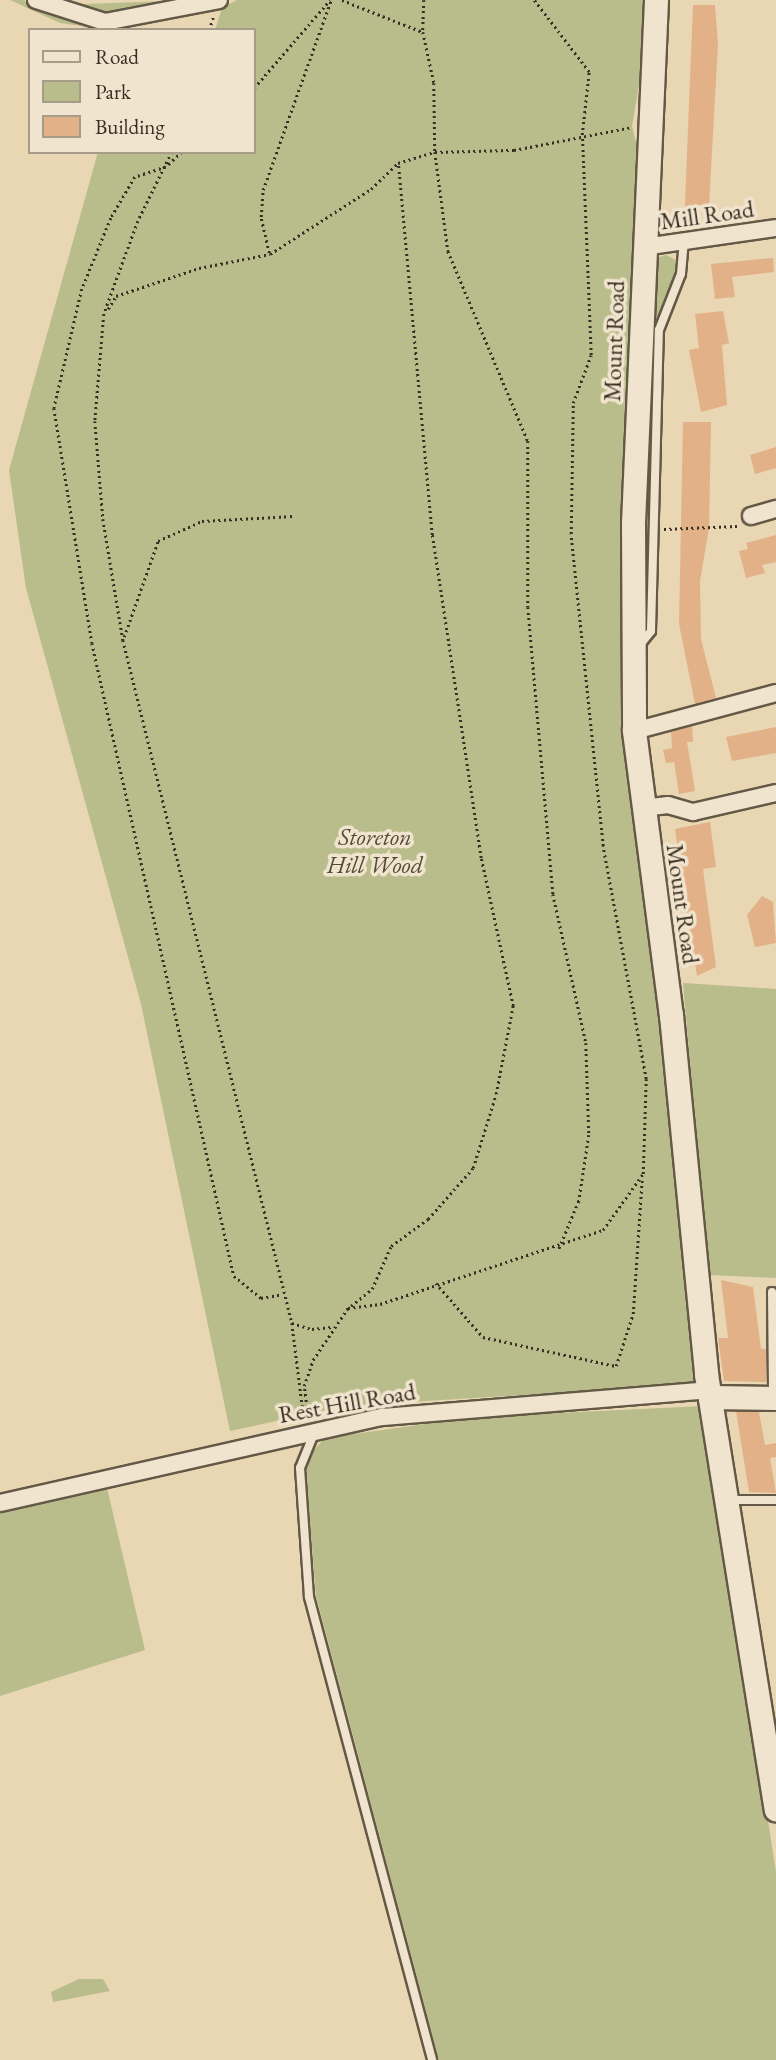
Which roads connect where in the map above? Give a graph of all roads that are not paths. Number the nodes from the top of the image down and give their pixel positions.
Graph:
1 (36, 0) edge
2 (219, 0) edge
3 (656, 0) edge
4 (776, 228) edge
5 (684, 241) junction
6 (644, 247) junction
7 (776, 509) edge
8 (751, 516) road end
9 (632, 655) junction
10 (776, 693) edge
11 (634, 731) junction
12 (776, 793) edge
13 (643, 808) junction
14 (772, 1292) dead end
15 (775, 1338) edge
16 (716, 1394) junction
17 (775, 1398) edge
18 (316, 1429) junction
19 (726, 1500) junction
20 (776, 1500) edge
21 (0, 1503) edge
22 (776, 1809) edge
23 (432, 2060) edge

1 - 2 street
3 - 6 main road, Mount Road
4 - 5 street, Mill Road
5 - 6 street, Mill Road
5 - 9 lane
6 - 9 main road, Mount Road
7 - 8 street
9 - 11 main road, Mount Road
10 - 11 street
11 - 13 main road, Mount Road
12 - 13 street
13 - 16 main road, Mount Road
14 - 15 lane
15 - 17 lane
16 - 17 main road
16 - 18 street, Rest Hill Road
16 - 19 main road, Mount Road
18 - 21 street, Rest Hill Road
18 - 23 lane
19 - 20 lane
19 - 22 main road, Mount Road

